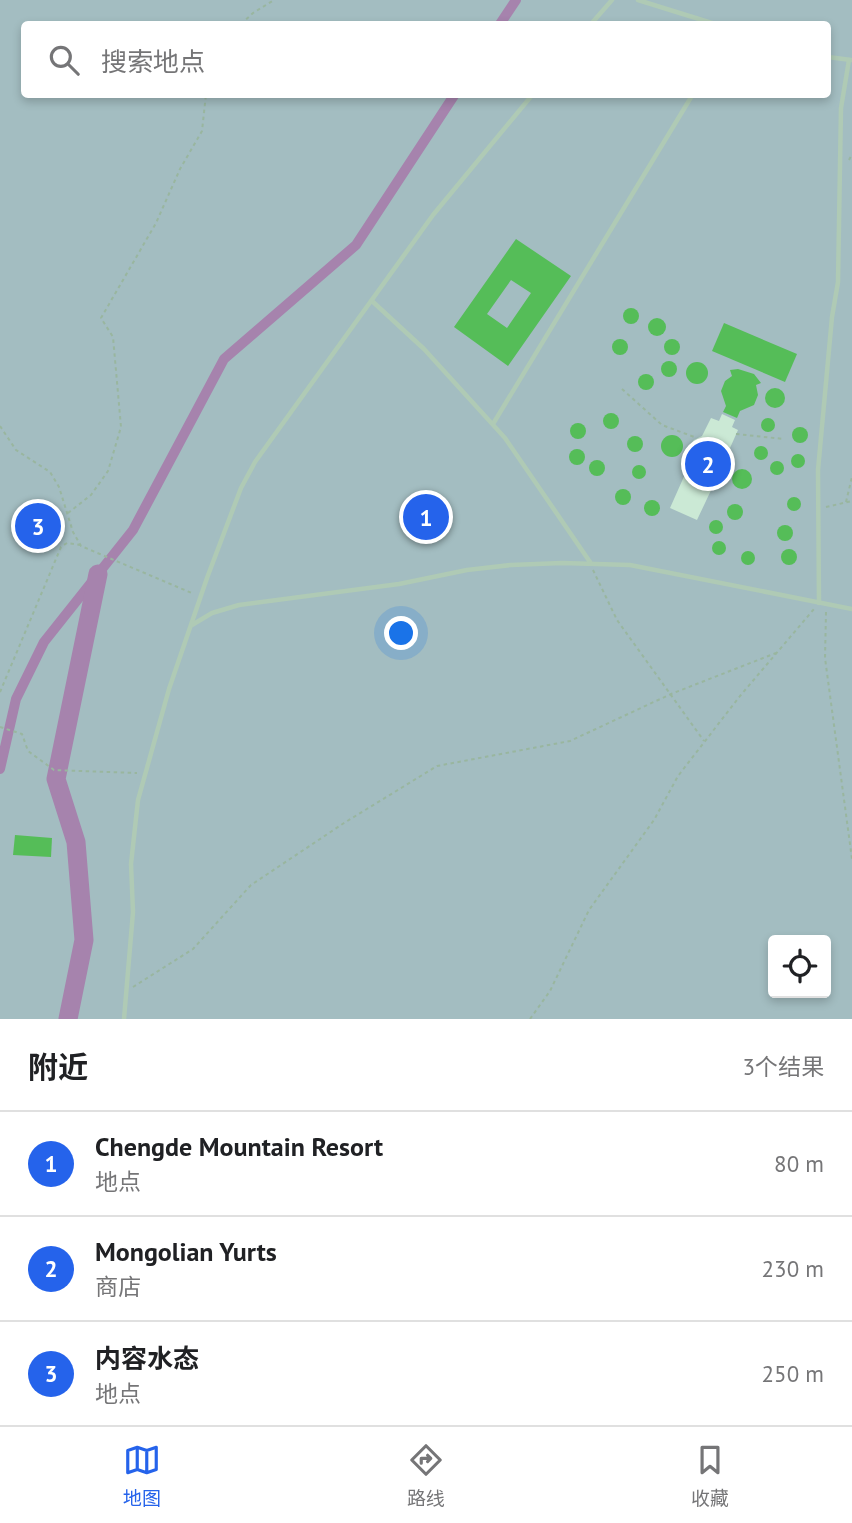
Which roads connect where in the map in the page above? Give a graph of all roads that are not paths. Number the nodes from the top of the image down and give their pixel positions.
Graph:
1 (612, 0) edge
2 (638, 0) edge
3 (594, 21) edge
4 (705, 21) edge
5 (831, 57) edge
6 (851, 60) edge
7 (530, 98) edge
8 (691, 98) edge
9 (372, 300) junction
10 (493, 424) junction
11 (590, 563) junction
12 (819, 603) junction
13 (852, 609) edge
14 (191, 625) junction
15 (124, 1019) edge

1 - 3 lane
2 - 4 lane
5 - 6 lane
6 - 12 lane
7 - 9 lane
8 - 10 lane
9 - 10 lane
9 - 14 lane
10 - 11 lane
11 - 12 lane
11 - 14 lane
12 - 13 lane
14 - 15 lane

